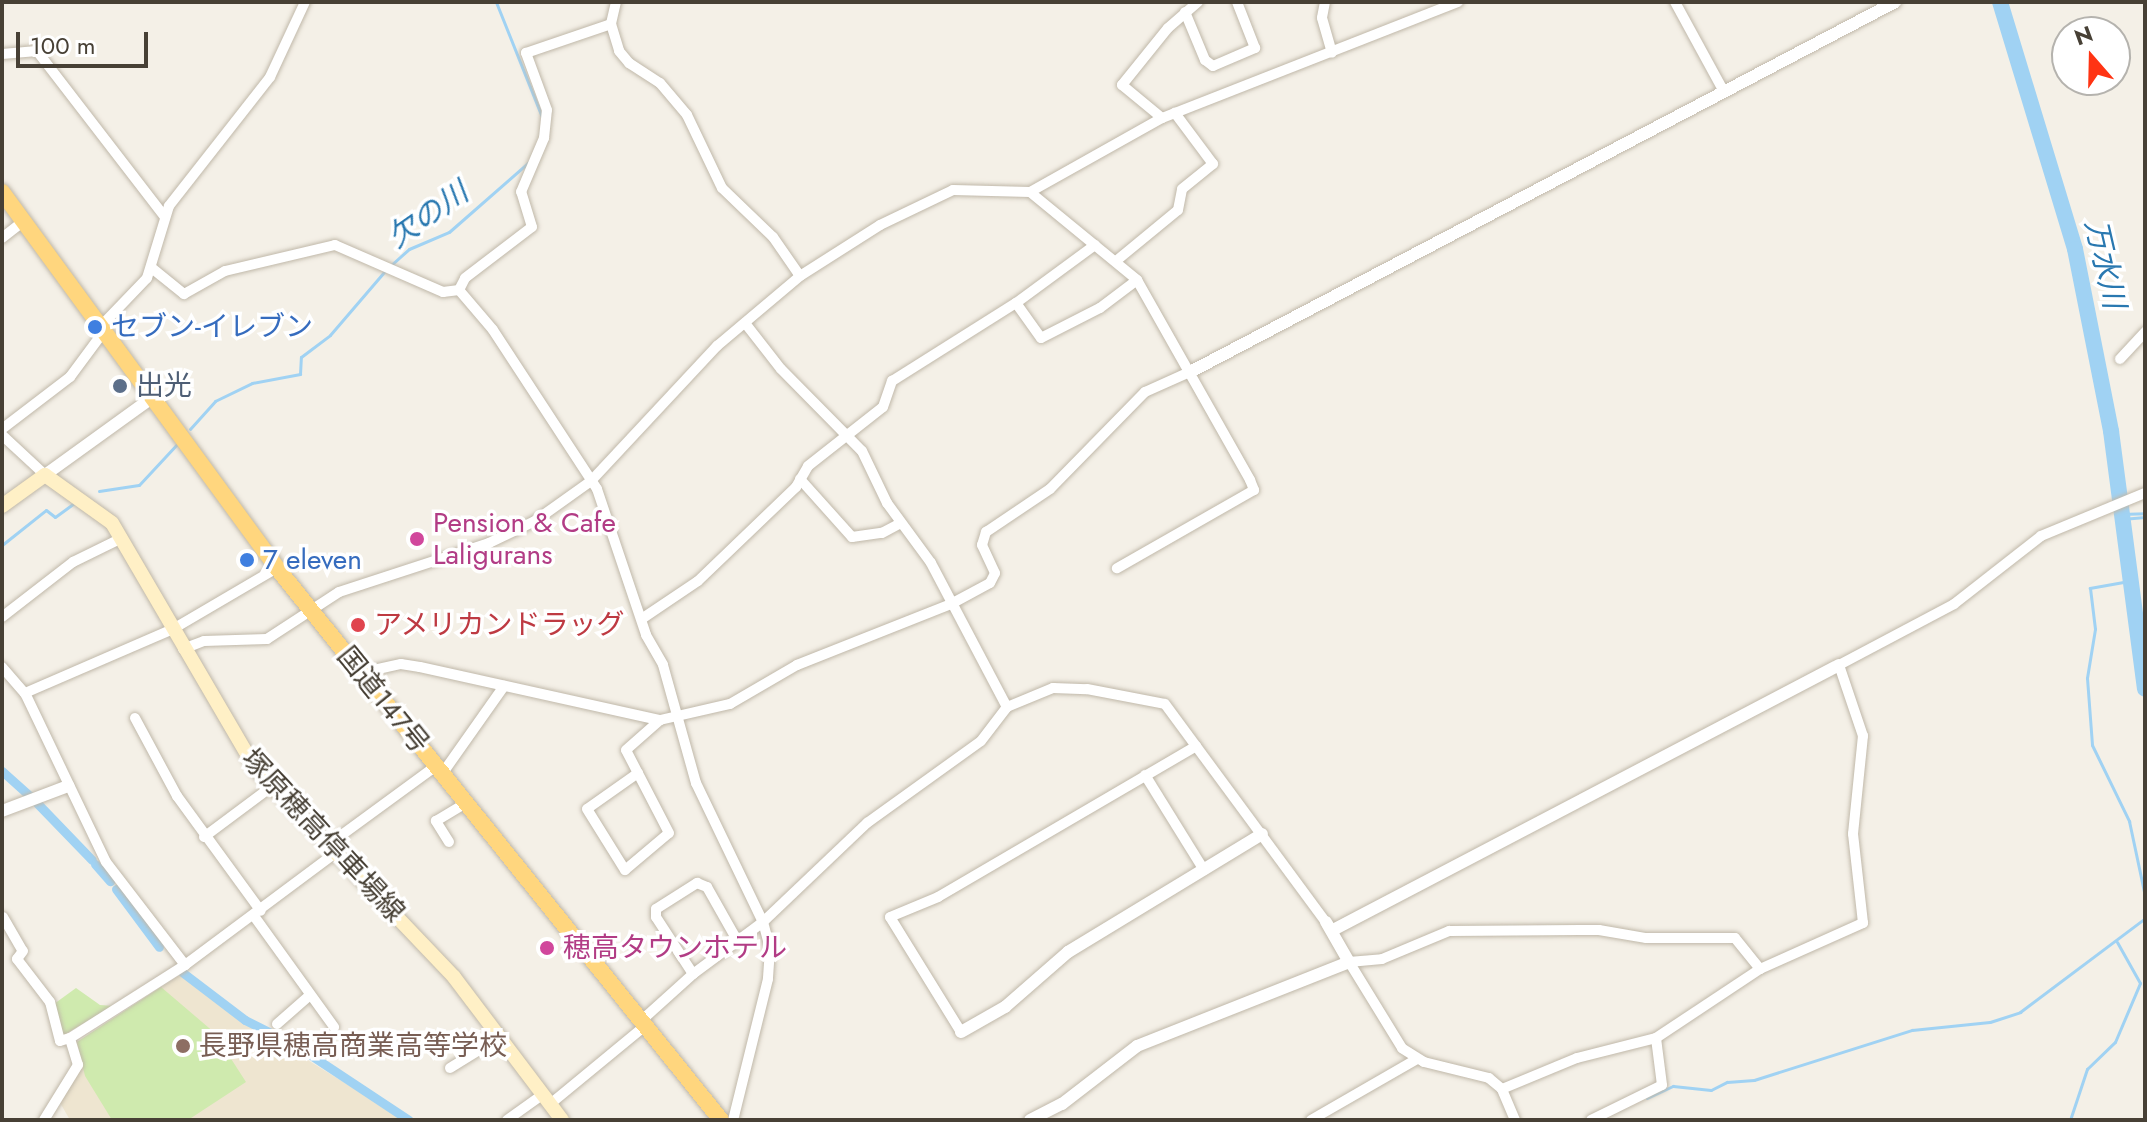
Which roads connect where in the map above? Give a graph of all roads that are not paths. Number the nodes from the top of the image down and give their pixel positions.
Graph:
1 (305, 2) edge
2 (616, 2) edge
3 (1198, 2) edge
4 (1237, 2) edge
5 (1325, 2) edge
6 (1458, 2) edge
7 (1675, 2) edge
8 (1895, 2) edge
9 (1185, 12) junction
10 (611, 24) junction
11 (1332, 53) junction
12 (2, 54) edge
13 (1724, 92) junction
14 (1175, 113) junction
15 (1162, 118) junction
16 (2, 192) edge
17 (1030, 192) junction
18 (164, 216) junction
19 (24, 221) junction
20 (2, 238) edge
21 (1095, 245) junction
22 (1116, 261) junction
23 (153, 269) junction
24 (800, 276) junction
25 (1137, 280) junction
26 (459, 290) junction
27 (1016, 303) junction
28 (745, 323) junction
29 (103, 329) junction
30 (2145, 332) edge
31 (2120, 359) dead end
32 (1192, 371) junction
33 (153, 397) junction
34 (2, 432) edge
35 (850, 437) junction
36 (45, 475) junction
37 (800, 479) junction
38 (591, 481) junction
39 (2143, 494) edge
40 (2, 506) edge
41 (901, 523) junction
42 (122, 538) junction
43 (277, 568) junction
44 (1117, 568) dead end
45 (951, 604) junction
46 (312, 611) junction
47 (2, 617) edge
48 (643, 618) junction
49 (173, 629) junction
50 (183, 649) junction
51 (1839, 665) junction
52 (2, 667) edge
53 (360, 673) junction
54 (504, 686) junction
55 (25, 693) junction
56 (1007, 707) junction
57 (676, 716) junction
58 (135, 718) dead end
59 (660, 720) junction
60 (1196, 746) junction
61 (439, 770) junction
62 (638, 773) junction
63 (1145, 775) junction
64 (68, 786) junction
65 (271, 787) junction
66 (466, 803) junction
67 (2, 811) edge
68 (1262, 834) junction
69 (204, 837) junction
70 (449, 842) dead end
71 (332, 849) junction
72 (1204, 870) junction
73 (257, 914) junction
74 (3, 917) edge
75 (763, 922) junction
76 (1329, 926) junction
77 (737, 940) junction
78 (1349, 962) junction
79 (185, 965) junction
80 (1760, 969) junction
81 (693, 974) junction
82 (310, 995) junction
83 (644, 1023) junction
84 (277, 1024) dead end
85 (334, 1027) dead end
86 (961, 1032) joint
87 (500, 1037) junction
88 (70, 1038) junction
89 (1656, 1038) junction
90 (1417, 1059) junction
91 (450, 1068) dead end
92 (1502, 1089) junction
93 (546, 1100) junction
94 (1598, 1118) edge
95 (44, 1120) edge
96 (507, 1120) edge
97 (562, 1120) edge
98 (721, 1120) edge
99 (733, 1120) edge
100 (1030, 1120) edge
101 (1311, 1120) edge
102 (1515, 1120) edge

1 - 18 street
2 - 10 street
3 - 9 street
4 - 9 street
5 - 11 street
6 - 11 street
7 - 13 street
8 - 13 street
9 - 15 street
10 - 24 street
10 - 26 street
11 - 14 street
12 - 18 street
13 - 32 street
14 - 15 street
14 - 22 street
15 - 17 street
16 - 19 highway, 国道147号
17 - 21 street
17 - 24 street
18 - 23 street
19 - 20 street
19 - 29 highway, 国道147号
21 - 22 street
21 - 27 street
22 - 25 street
23 - 26 street
23 - 29 street
24 - 28 street
25 - 27 street
25 - 32 street
26 - 38 street
27 - 35 street
28 - 35 street
28 - 38 street
29 - 33 highway, 国道147号
29 - 34 street
30 - 31 street
32 - 44 street
32 - 45 street
33 - 36 street
33 - 43 highway, 国道147号
34 - 36 street
35 - 37 street
35 - 41 street
36 - 40 main road
36 - 42 main road, 塚原穂高停車場線
37 - 41 street
37 - 48 street
38 - 46 street
38 - 48 street
39 - 51 street
41 - 45 street
42 - 47 street
42 - 49 main road, 塚原穂高停車場線
43 - 46 highway, 国道147号
43 - 49 street
45 - 56 street
45 - 57 street
46 - 50 street
46 - 53 highway, 国道147号
48 - 57 street
49 - 50 main road, 塚原穂高停車場線
49 - 55 street
50 - 65 main road, 塚原穂高停車場線
51 - 76 street
51 - 80 street
52 - 55 street
53 - 54 street
53 - 61 highway, 国道147号
54 - 59 street
54 - 61 street
55 - 64 street
56 - 60 street
56 - 75 street
57 - 59 street
57 - 75 street
58 - 69 street
59 - 62 street
60 - 63 street
60 - 68 street
61 - 66 highway, 国道147号
61 - 71 street
62 - 62 street
63 - 72 street
63 - 86 street
64 - 67 street
64 - 79 street
65 - 69 street
65 - 71 main road, 塚原穂高停車場線
66 - 70 street
66 - 83 highway, 国道147号
68 - 72 street
68 - 76 street
69 - 73 street
71 - 73 street
71 - 87 main road, 塚原穂高停車場線
72 - 86 street
73 - 79 street
73 - 82 street
74 - 88 street
75 - 77 street
75 - 99 street
76 - 78 street
77 - 81 street
77 - 81 street
78 - 80 street
78 - 90 street
78 - 100 street
79 - 88 street
80 - 89 street
81 - 83 street
82 - 84 street
82 - 85 street
83 - 93 street
83 - 98 highway, 国道147号
87 - 91 street
87 - 93 main road, 塚原穂高停車場線
88 - 95 street
89 - 92 street
89 - 94 street
90 - 92 street
90 - 101 street
92 - 102 street
93 - 96 street
93 - 97 main road, 塚原穂高停車場線

